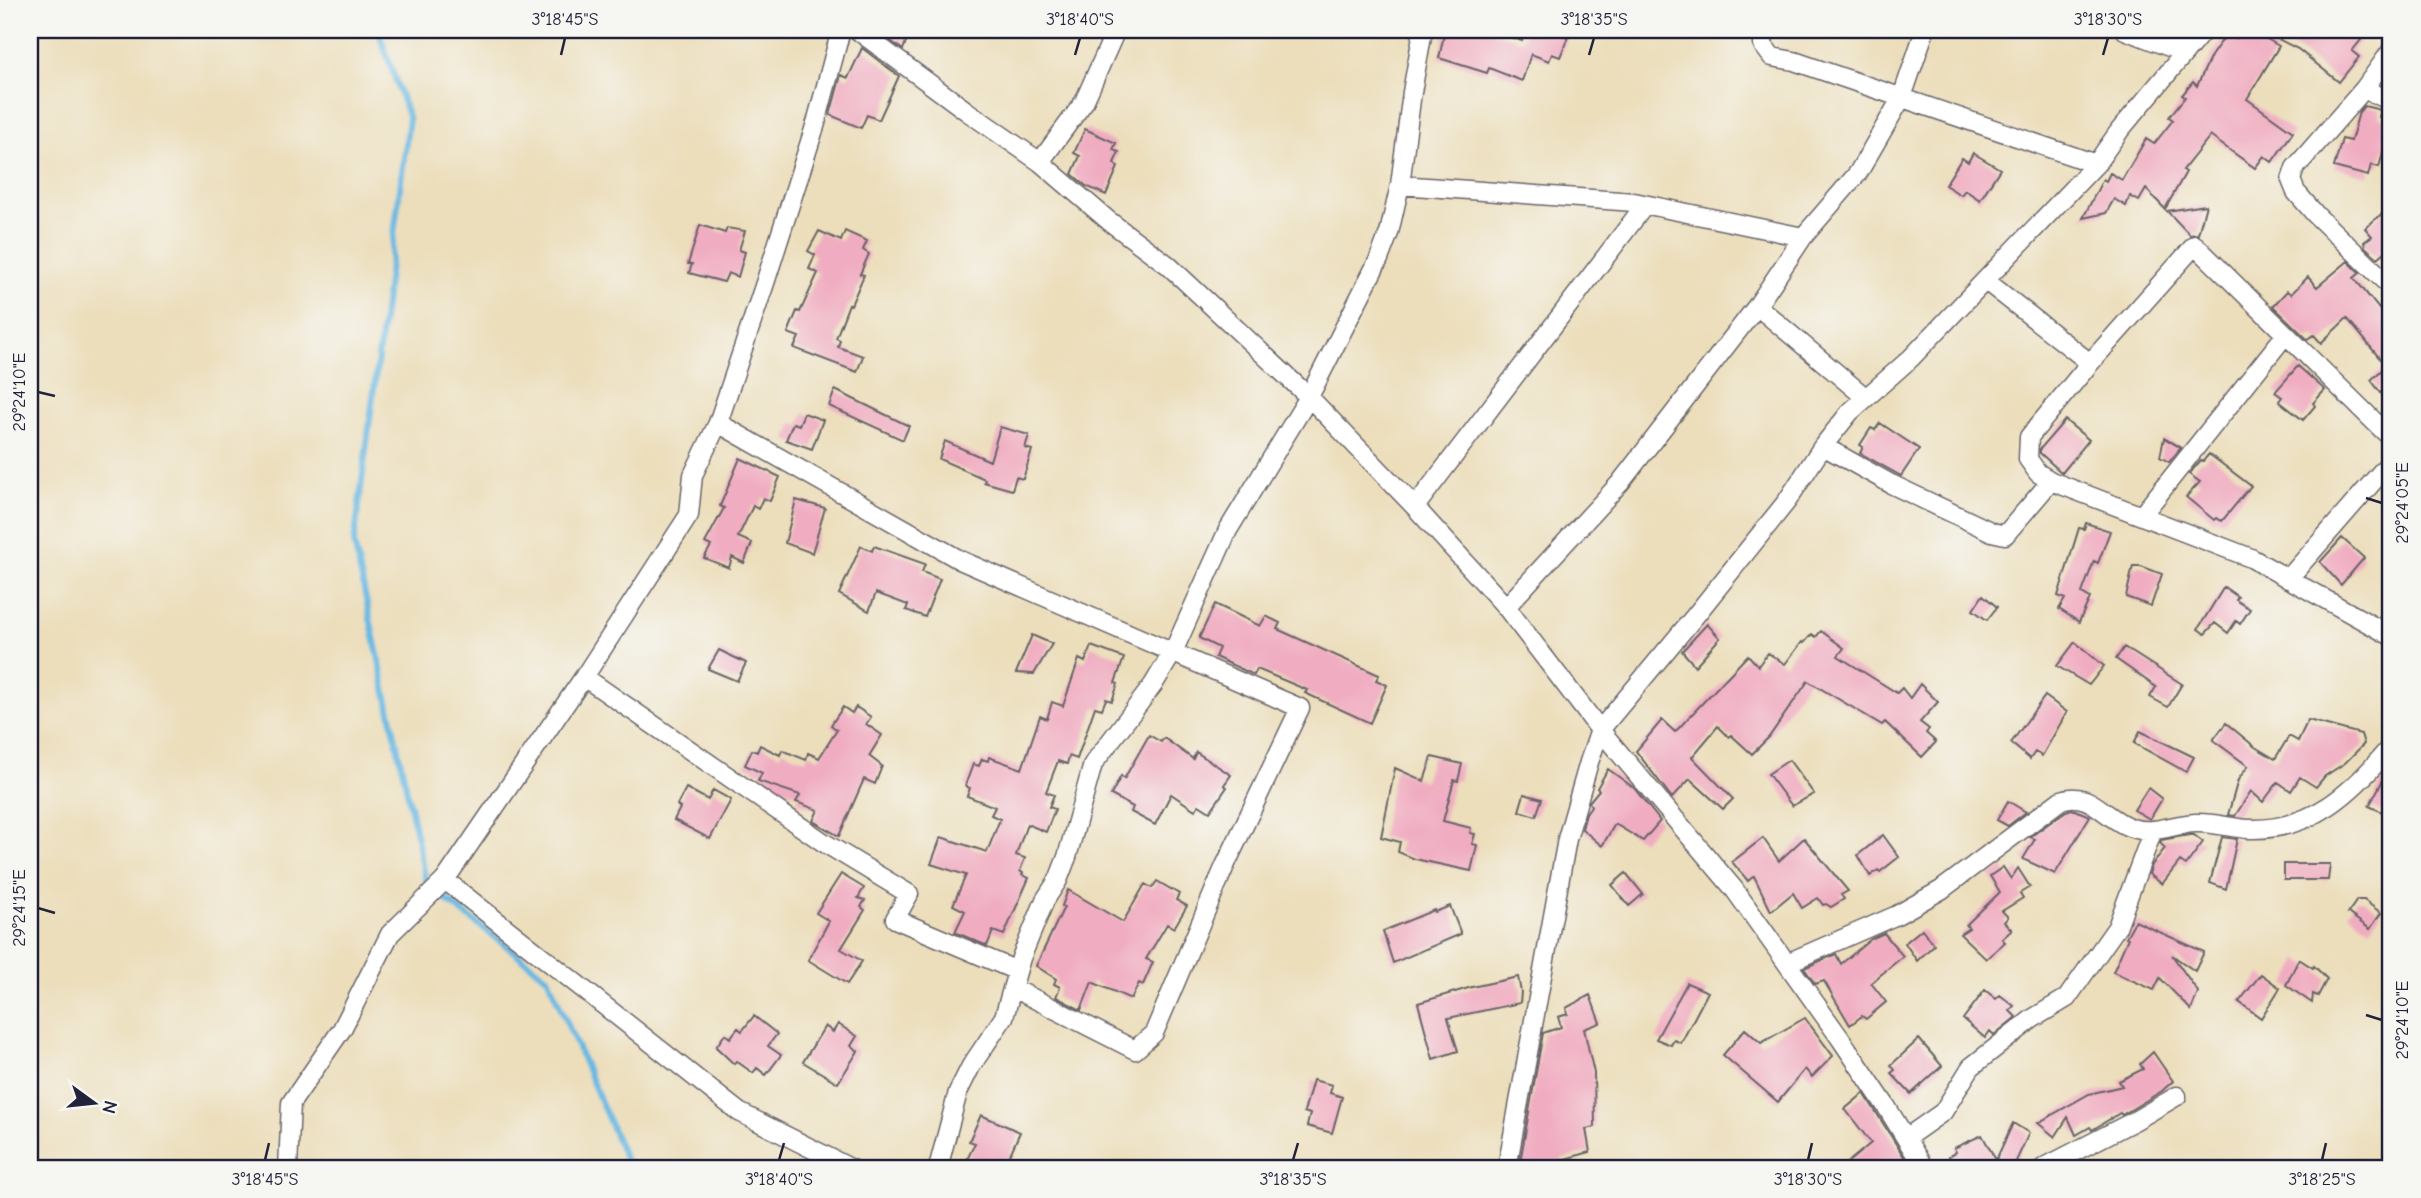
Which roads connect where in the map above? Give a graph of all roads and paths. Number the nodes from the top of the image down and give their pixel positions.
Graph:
1 (841, 30) edge
2 (857, 30) edge
3 (1116, 30) edge
4 (1423, 30) edge
5 (1764, 30) edge
6 (1924, 30) edge
7 (2125, 30) edge
8 (2204, 30) edge
9 (2391, 51) edge
10 (2185, 53) junction
11 (2364, 89) junction
12 (1902, 97) junction
13 (2391, 101) edge
14 (1040, 162) junction
15 (2096, 164) junction
16 (1400, 185) junction
17 (1645, 205) junction
18 (1802, 237) junction
19 (1986, 281) junction
20 (2391, 288) edge
21 (1757, 306) junction
22 (2286, 334) junction
23 (2090, 363) junction
24 (1309, 397) junction
25 (1866, 398) junction
26 (719, 423) junction
27 (2391, 438) edge
28 (1823, 446) junction
29 (2391, 461) edge
30 (2051, 481) junction
31 (1415, 507) junction
32 (2142, 515) junction
33 (2288, 579) junction
34 (1506, 607) junction
35 (2391, 636) edge
36 (1173, 652) junction
37 (584, 677) junction
38 (1600, 730) junction
39 (2391, 746) edge
40 (2152, 830) junction
41 (444, 880) junction
42 (1787, 963) junction
43 (1015, 979) junction
44 (2176, 1096) dead end
45 (1906, 1138) junction
46 (288, 1168) edge
47 (850, 1168) edge
48 (938, 1168) edge
49 (1507, 1168) edge
50 (1924, 1168) edge
51 (2043, 1168) edge

1 - 26 street
2 - 14 street
3 - 14 street
4 - 16 street
5 - 12 street
6 - 12 street
7 - 10 street
8 - 10 street
9 - 11 street
10 - 15 street
11 - 13 street
11 - 20 street
12 - 15 street
12 - 18 street
14 - 24 street
15 - 19 street
16 - 17 street
16 - 24 street
17 - 18 street
17 - 31 street
18 - 21 street
19 - 23 street
19 - 25 street
21 - 25 street
21 - 34 street
22 - 23 street
22 - 27 street
22 - 32 street
23 - 30 street
24 - 31 street
24 - 36 street
25 - 28 street
26 - 36 street
26 - 37 street
28 - 30 street
28 - 38 street
29 - 33 street
30 - 32 street
31 - 34 street
32 - 33 street
33 - 35 street
34 - 38 street
36 - 43 street
36 - 43 street
37 - 41 street
37 - 43 street
38 - 42 street
38 - 49 street
39 - 40 street
40 - 42 street
40 - 45 street
41 - 46 street
41 - 47 street
42 - 45 street
43 - 48 street
44 - 51 street
45 - 50 street

